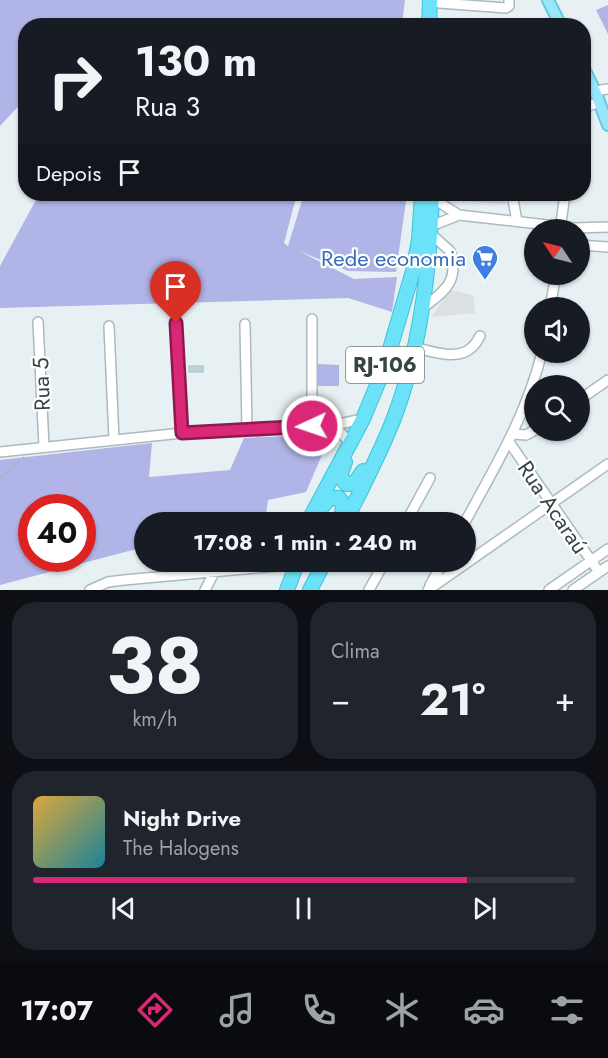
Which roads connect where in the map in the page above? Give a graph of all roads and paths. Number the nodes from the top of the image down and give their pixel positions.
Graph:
1 (509, 0) edge
2 (548, 0) edge
3 (436, 1) edge
4 (431, 18) edge
5 (437, 18) edge
6 (557, 18) edge
7 (591, 83) edge
8 (608, 89) edge
9 (595, 91) junction
10 (600, 102) junction
11 (591, 105) edge
12 (608, 125) edge
13 (428, 201) edge
14 (429, 201) edge
15 (438, 201) edge
16 (513, 201) edge
17 (564, 201) edge
18 (459, 215) junction
19 (561, 219) edge
20 (517, 221) junction
21 (524, 222) edge
22 (608, 227) edge
23 (590, 228) edge
24 (430, 230) junction
25 (590, 246) edge
26 (608, 247) edge
27 (423, 308) junction
28 (312, 319) dead end
29 (38, 322) dead end
30 (176, 323) dead end
31 (245, 324) dead end
32 (109, 326) dead end
33 (480, 336) dead end
34 (413, 351) junction
35 (539, 363) edge
36 (382, 375) junction
37 (608, 380) edge
38 (590, 392) edge
39 (363, 419) junction
40 (334, 425) junction
41 (312, 426) junction
42 (247, 430) junction
43 (182, 433) junction
44 (524, 435) edge
45 (511, 438) junction
46 (114, 440) junction
47 (349, 442) junction
48 (44, 447) junction
49 (32, 449) junction
50 (0, 452) edge
51 (608, 464) edge
52 (0, 478) edge
53 (430, 478) dead end
54 (550, 504) junction
55 (313, 512) edge
56 (320, 512) edge
57 (342, 512) edge
58 (350, 512) edge
59 (411, 512) edge
60 (470, 512) edge
61 (608, 549) edge
62 (476, 555) edge
63 (590, 561) junction
64 (608, 566) edge
65 (205, 572) edge
66 (214, 572) edge
67 (288, 572) edge
68 (290, 572) edge
69 (314, 572) edge
70 (319, 572) edge
71 (379, 572) edge
72 (438, 572) edge
73 (453, 572) edge
74 (599, 572) junction
75 (90, 590) edge
76 (205, 590) edge
77 (281, 590) edge
78 (287, 590) edge
79 (305, 590) edge
80 (310, 590) edge
81 (369, 590) edge
82 (428, 590) edge
83 (549, 590) edge
84 (573, 590) edge

1 - 3 street
2 - 6 main road
3 - 4 highway
3 - 5 highway
7 - 9 main road
8 - 9 street
9 - 10 main road
10 - 11 street
10 - 12 main road
13 - 36 highway, RJ-106
14 - 24 highway, RJ-106
15 - 18 street
16 - 20 street
17 - 19 street
18 - 20 street
18 - 24 street
20 - 21 street
22 - 23 street
24 - 27 highway, RJ-106
24 - 27 street
25 - 26 street
27 - 34 highway, RJ-106
28 - 41 street
29 - 48 street, Rua 5
30 - 43 street
31 - 42 street
32 - 46 street
33 - 34 street
34 - 36 highway
34 - 58 highway, RJ-106
35 - 45 street
36 - 39 highway, RJ-106
37 - 38 street
39 - 40 street
39 - 47 highway, RJ-106
40 - 41 street
40 - 47 street
41 - 42 street
42 - 43 street
43 - 46 street
44 - 45 street
45 - 54 street, Rua Acaraú
45 - 60 street
46 - 48 street
47 - 55 highway, RJ-106
48 - 49 street
49 - 50 street
49 - 52 path
51 - 54 street
53 - 59 street
54 - 62 street
54 - 63 street, Rua Acaraú
56 - 57 highway
61 - 63 street
63 - 74 street, Rua Acaraú
63 - 83 street
64 - 74 street
65 - 75 street
66 - 76 street
67 - 77 highway
68 - 78 highway
69 - 79 highway
70 - 80 highway
71 - 81 street
72 - 82 street
73 - 82 street
74 - 84 street

